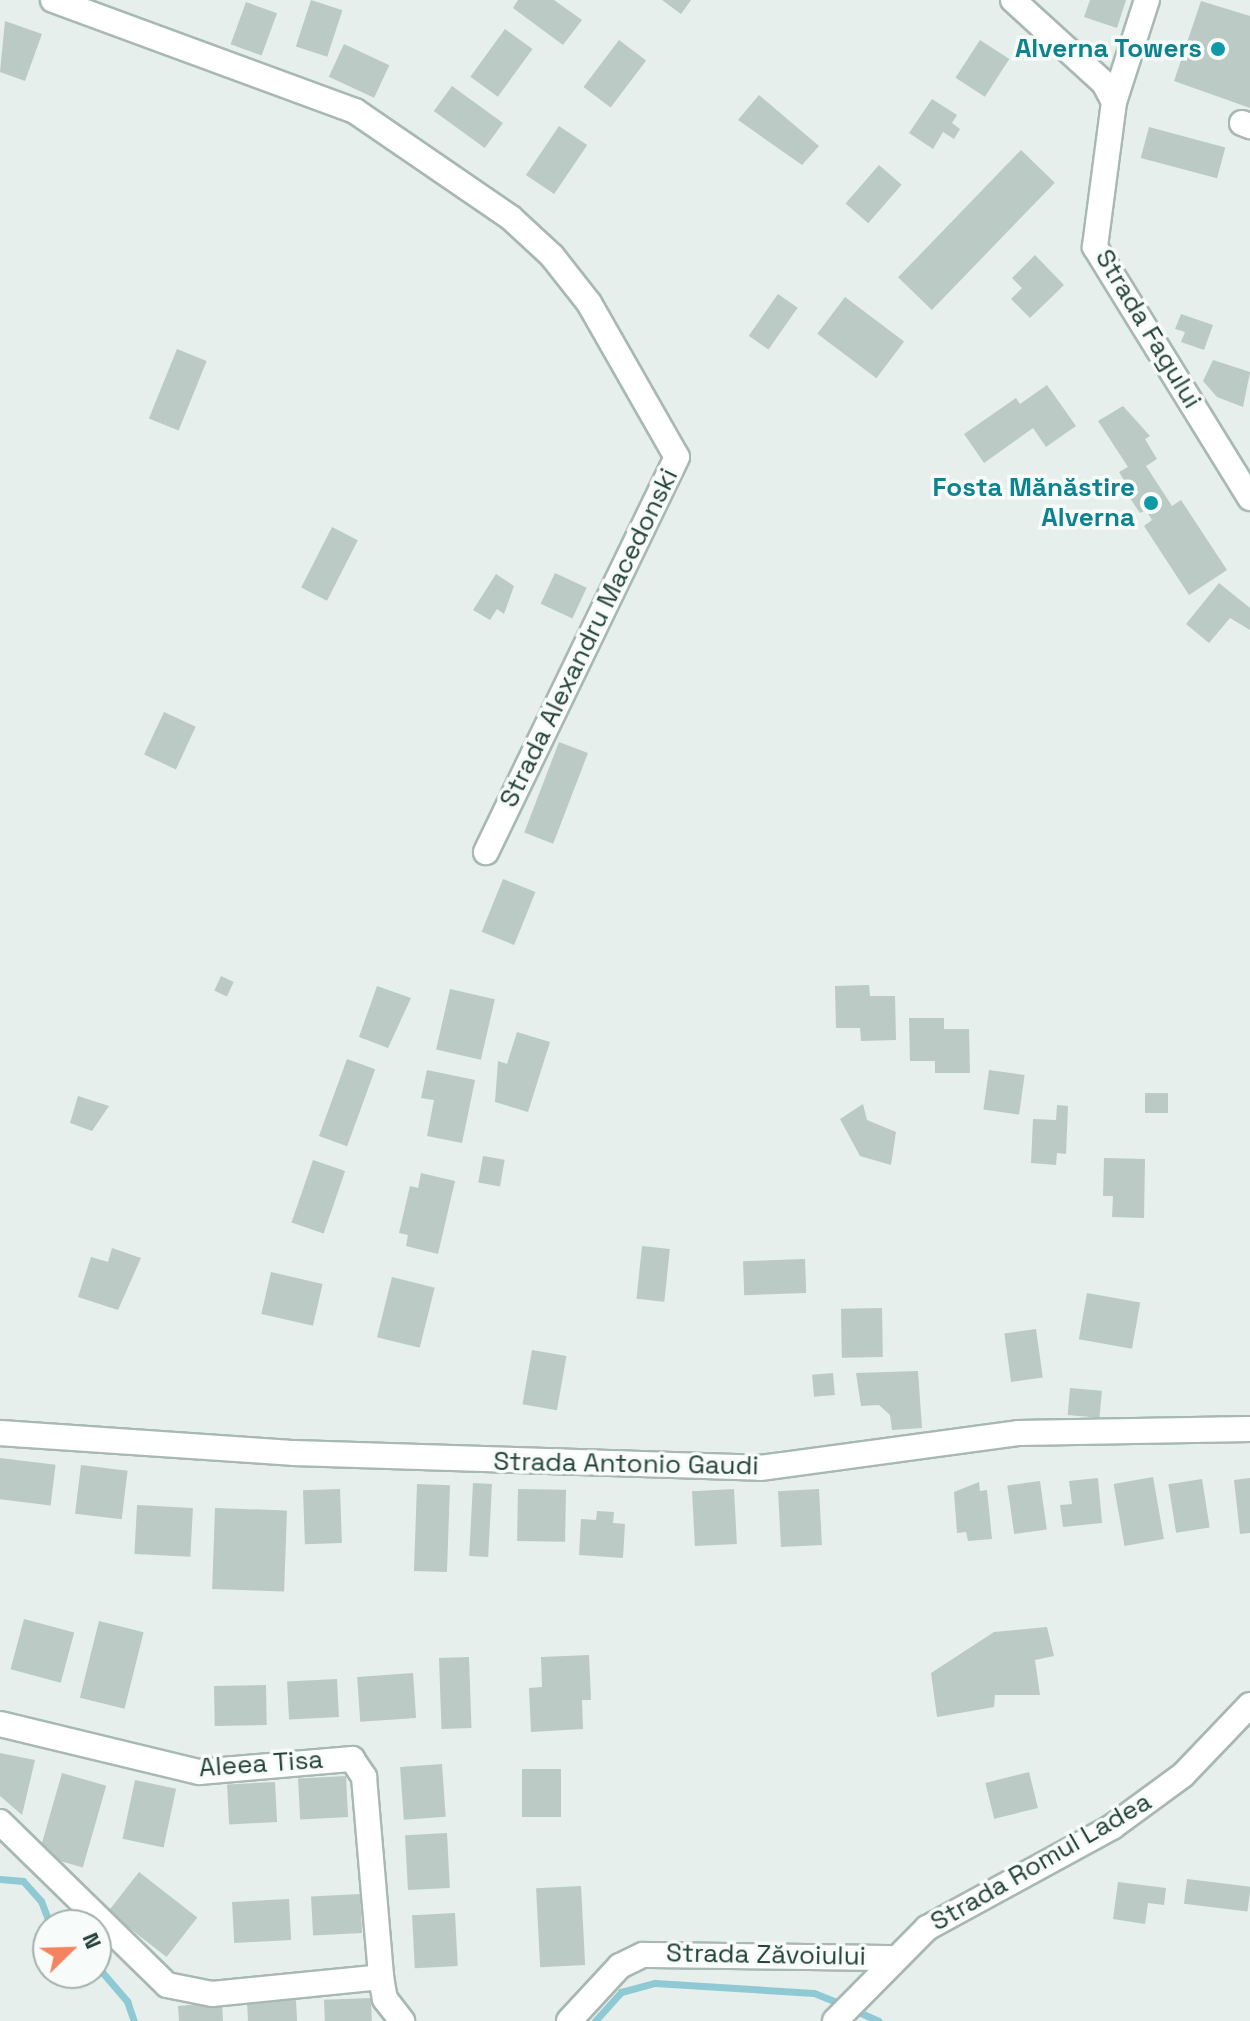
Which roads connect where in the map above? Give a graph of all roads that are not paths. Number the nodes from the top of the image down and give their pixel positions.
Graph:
1 (53, 0) edge
2 (1013, 0) edge
3 (1147, 0) edge
4 (1114, 102) junction
5 (1250, 498) edge
6 (486, 852) dead end
7 (1250, 1429) edge
8 (0, 1433) edge
9 (1250, 1705) edge
10 (0, 1724) edge
11 (0, 1822) edge
12 (894, 1958) junction
13 (381, 1977) junction
14 (402, 2021) edge
15 (569, 2021) edge
16 (835, 2021) edge

1 - 6 street, Strada Alexandru Macedonski
2 - 4 street
3 - 4 street, Strada Fagului
4 - 5 street, Strada Fagului
7 - 8 street, Strada Antonio Gaudi
9 - 12 street, Strada Romul Ladea
10 - 13 street, Aleea Tisa
11 - 13 street
12 - 15 street, Strada Zăvoiului
12 - 16 street, Strada Romul Ladea
13 - 14 street

